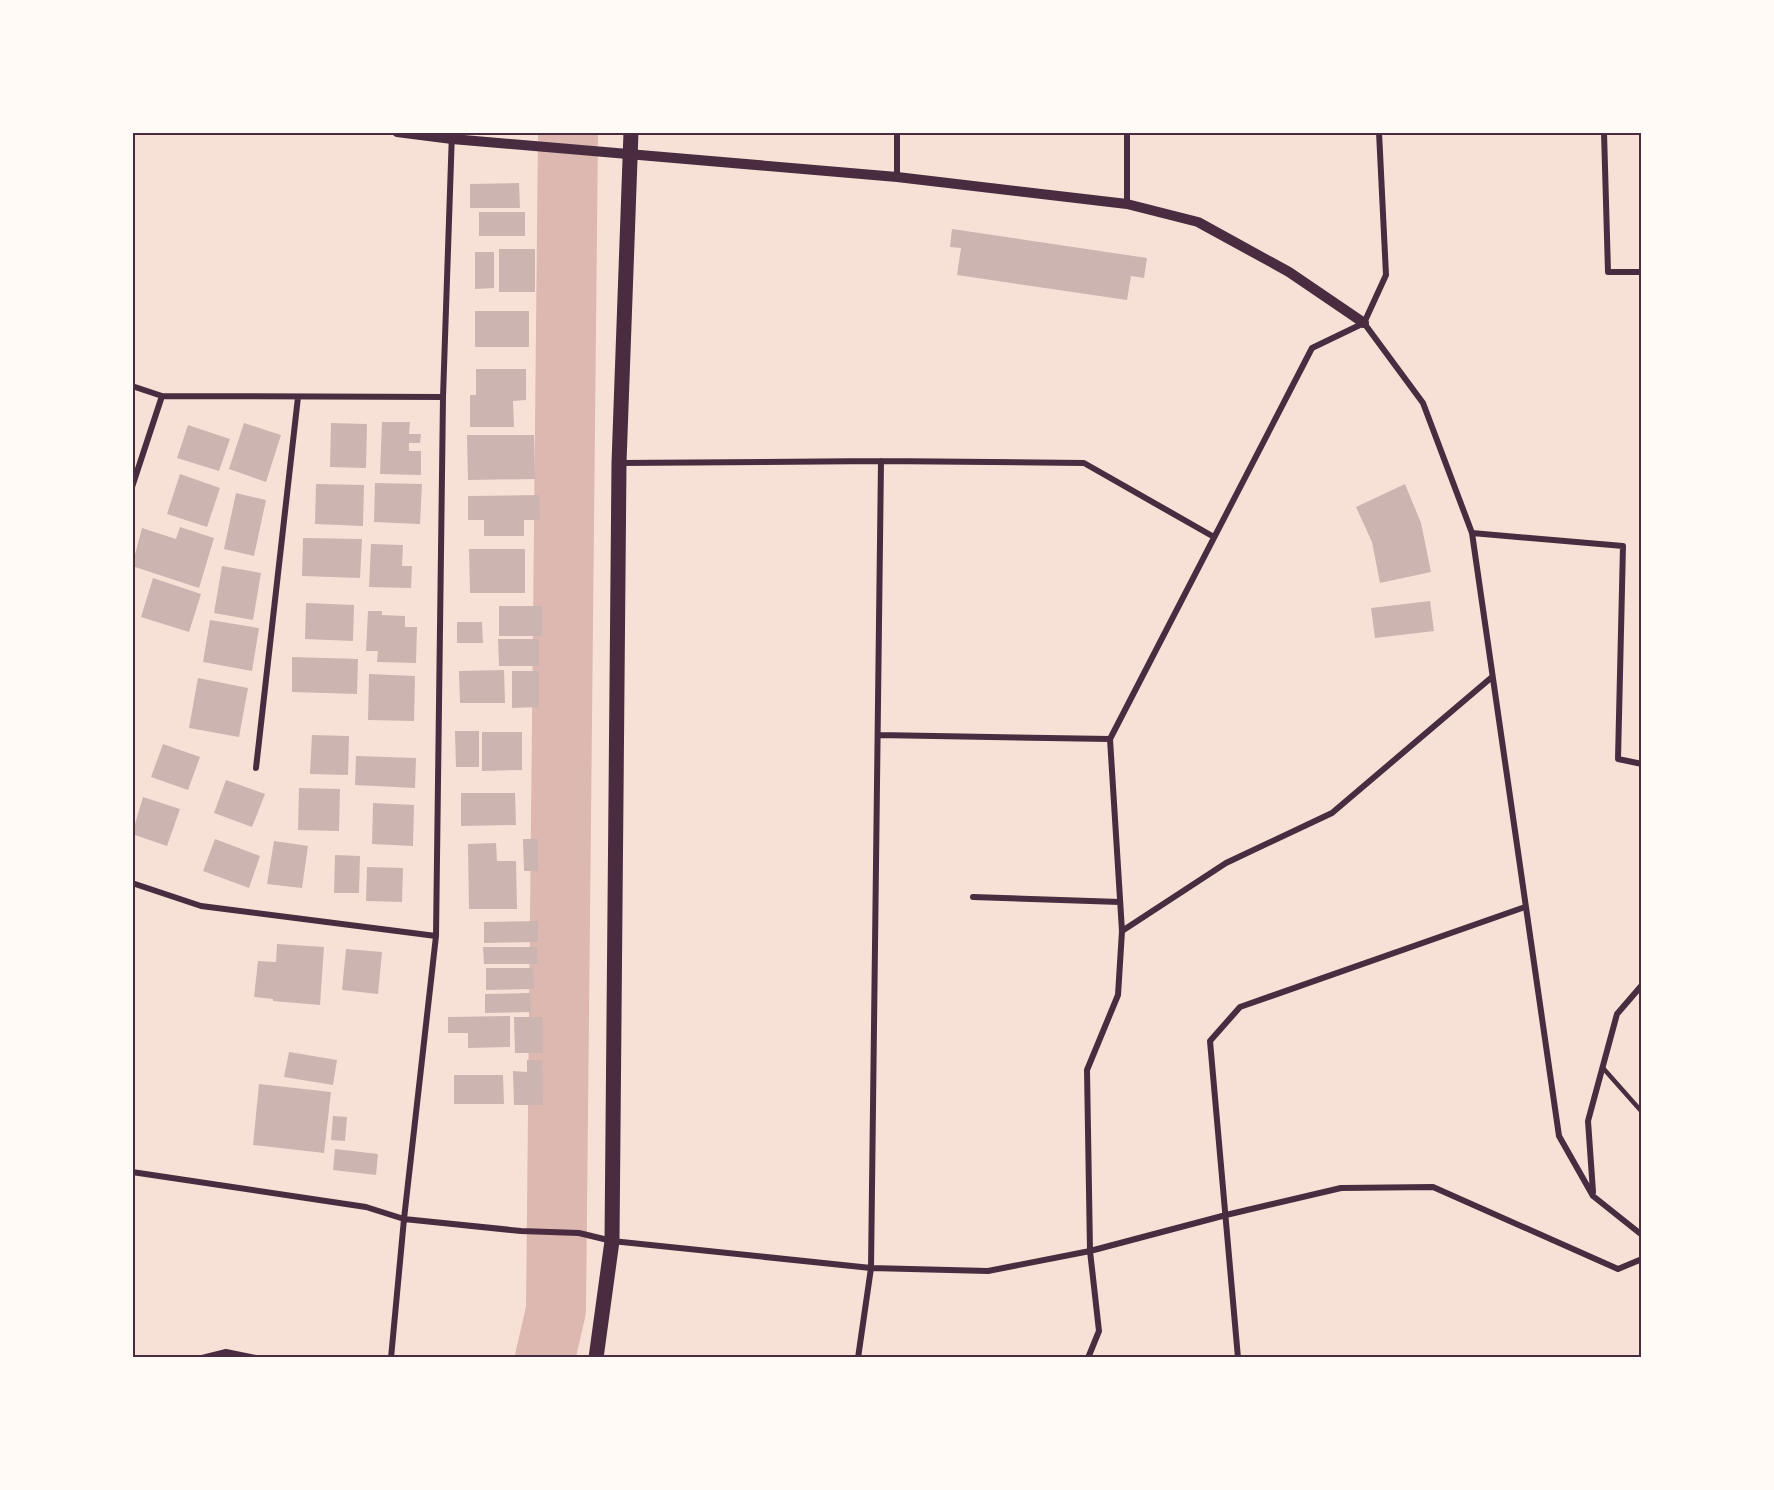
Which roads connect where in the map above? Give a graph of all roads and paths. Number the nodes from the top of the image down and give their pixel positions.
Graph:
1 (397, 132) edge
2 (631, 132) edge
3 (897, 132) edge
4 (1127, 132) edge
5 (1379, 132) edge
6 (1604, 132) edge
7 (452, 135) edge
8 (631, 153) junction
9 (897, 177) junction
10 (1127, 204) junction
11 (1642, 272) edge
12 (1364, 322) junction
13 (132, 386) edge
14 (162, 396) junction
15 (298, 397) junction
16 (443, 397) junction
17 (881, 461) junction
18 (619, 463) junction
19 (132, 487) edge
20 (1472, 533) junction
21 (1214, 537) junction
22 (1492, 677) junction
23 (878, 735) junction
24 (1110, 739) junction
25 (1642, 764) edge
26 (256, 768) dead end
27 (132, 883) edge
28 (973, 897) dead end
29 (1120, 902) junction
30 (1526, 907) junction
31 (1122, 931) junction
32 (436, 936) junction
33 (1642, 985) edge
34 (1603, 1068) junction
35 (1642, 1112) edge
36 (132, 1172) edge
37 (1593, 1196) junction
38 (1226, 1215) junction
39 (404, 1219) junction
40 (1642, 1235) edge
41 (612, 1241) junction
42 (1089, 1251) junction
43 (1642, 1259) edge
44 (871, 1268) junction
45 (202, 1358) edge
46 (256, 1358) edge
47 (391, 1358) edge
48 (596, 1358) edge
49 (858, 1358) edge
50 (1088, 1358) edge
51 (1238, 1358) edge

1 - 7 street
2 - 8 main road
3 - 9 street
4 - 10 street
5 - 12 street
6 - 11 street
7 - 8 street
7 - 16 street
8 - 9 street
8 - 18 main road
9 - 10 street
10 - 12 street
12 - 20 street
12 - 21 street
13 - 14 street
14 - 15 street
14 - 19 street
15 - 16 street
15 - 26 street
16 - 32 street
17 - 18 street
17 - 21 street
17 - 23 street
18 - 41 main road
20 - 22 street
20 - 25 street
21 - 24 street
22 - 30 street
22 - 31 street
23 - 24 street
23 - 44 street
24 - 29 street
27 - 32 street
28 - 29 street
29 - 31 street
30 - 37 street
30 - 38 street
31 - 42 street
32 - 39 street
33 - 34 street
34 - 35 lane
34 - 37 street
36 - 39 street
37 - 40 street
38 - 42 street
38 - 43 street
38 - 51 street
39 - 41 street
39 - 47 street
41 - 44 street
41 - 48 main road
42 - 44 street
42 - 50 street
44 - 49 street
45 - 46 street

